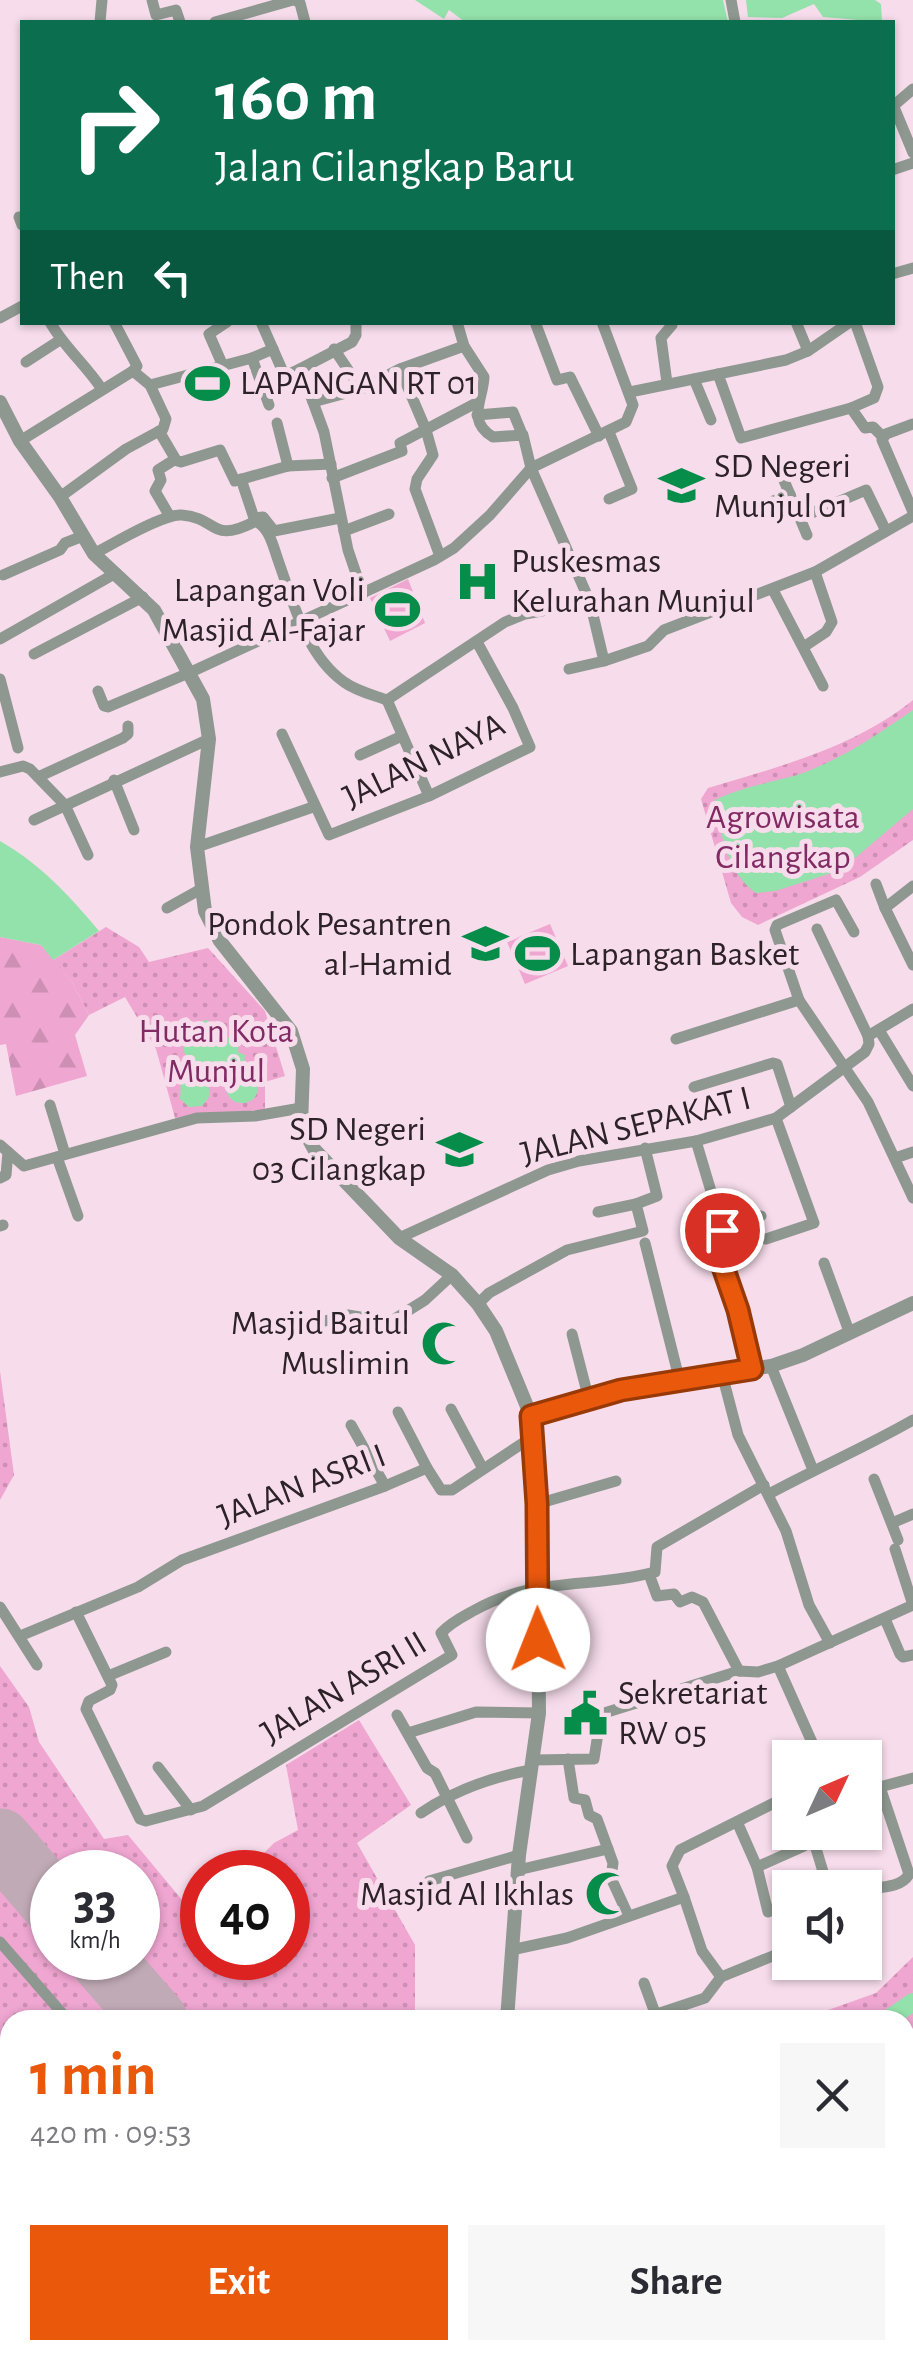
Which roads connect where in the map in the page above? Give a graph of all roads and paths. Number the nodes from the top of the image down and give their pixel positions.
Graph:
1 (152, 0) edge
2 (294, 0) edge
3 (157, 15) junction
4 (143, 20) edge
5 (179, 20) edge
6 (222, 20) edge
7 (895, 112) edge
8 (913, 152) edge
9 (52, 325) edge
10 (116, 325) edge
11 (222, 325) edge
12 (262, 325) edge
13 (356, 325) edge
14 (457, 325) edge
15 (537, 325) edge
16 (603, 325) edge
17 (672, 325) edge
18 (797, 325) edge
19 (847, 325) edge
20 (853, 325) edge
21 (60, 340) junction
22 (464, 346) junction
23 (273, 348) junction
24 (334, 349) junction
25 (808, 351) junction
26 (252, 358) junction
27 (26, 362) dead end
28 (222, 366) junction
29 (300, 369) junction
30 (400, 369) junction
31 (132, 371) junction
32 (718, 374) junction
33 (694, 379) junction
34 (667, 382) junction
35 (150, 385) junction
36 (102, 388) junction
37 (361, 389) junction
38 (630, 392) junction
39 (0, 402) edge
40 (313, 402) junction
41 (269, 405) dead end
42 (851, 408) junction
43 (476, 409) junction
44 (711, 420) dead end
45 (277, 423) dead end
46 (913, 424) edge
47 (426, 430) junction
48 (159, 431) junction
49 (522, 434) junction
50 (604, 434) junction
51 (882, 436) junction
52 (20, 441) junction
53 (176, 460) junction
54 (331, 464) junction
55 (288, 466) junction
56 (532, 468) junction
57 (780, 471) dead end
58 (332, 478) junction
59 (240, 479) junction
60 (909, 490) edge
61 (790, 494) junction
62 (60, 497) junction
63 (609, 499) dead end
64 (747, 512) dead end
65 (389, 514) dead end
66 (913, 514) edge
67 (169, 515) junction
68 (340, 518) junction
69 (800, 518) junction
70 (344, 531) junction
71 (886, 531) junction
72 (807, 535) dead end
73 (83, 536) junction
74 (94, 554) junction
75 (440, 556) junction
76 (116, 572) junction
77 (815, 572) junction
78 (3, 575) dead end
79 (773, 590) junction
80 (363, 594) junction
81 (143, 597) junction
82 (590, 602) junction
83 (300, 622) junction
84 (0, 639) edge
85 (476, 642) junction
86 (804, 646) junction
87 (34, 654) dead end
88 (604, 661) junction
89 (569, 669) dead end
90 (192, 672) junction
91 (0, 680) edge
92 (824, 686) dead end
93 (98, 691) dead end
94 (387, 700) junction
95 (128, 726) dead end
96 (282, 734) dead end
97 (402, 736) junction
98 (209, 739) junction
99 (18, 748) dead end
100 (360, 755) dead end
101 (0, 772) edge
102 (38, 777) junction
103 (114, 780) junction
104 (429, 796) junction
105 (65, 805) junction
106 (314, 807) junction
107 (34, 820) dead end
108 (134, 830) dead end
109 (197, 848) junction
110 (88, 855) dead end
111 (876, 884) dead end
112 (913, 886) edge
113 (201, 889) junction
114 (167, 908) dead end
115 (885, 908) junction
116 (817, 930) dead end
117 (854, 932) dead end
118 (913, 965) edge
119 (798, 1000) junction
120 (913, 1009) edge
121 (873, 1033) junction
122 (676, 1039) dead end
123 (845, 1070) junction
124 (913, 1086) edge
125 (694, 1087) dead end
126 (50, 1105) dead end
127 (791, 1107) junction
128 (301, 1108) junction
129 (776, 1118) junction
130 (696, 1141) junction
131 (645, 1148) junction
132 (4, 1149) edge
133 (913, 1152) edge
134 (61, 1155) junction
135 (898, 1157) dead end
136 (0, 1178) edge
137 (913, 1198) edge
138 (636, 1204) junction
139 (598, 1212) dead end
140 (78, 1216) dead end
141 (762, 1216) dead end
142 (722, 1230) junction
143 (644, 1237) junction
144 (399, 1238) junction
145 (766, 1239) dead end
146 (824, 1263) dead end
147 (452, 1276) junction
148 (913, 1303) edge
149 (478, 1304) junction
150 (318, 1323) dead end
151 (572, 1334) dead end
152 (850, 1334) junction
153 (770, 1366) junction
154 (752, 1369) junction
155 (722, 1374) junction
156 (680, 1382) junction
157 (588, 1400) junction
158 (451, 1409) dead end
159 (398, 1412) dead end
160 (531, 1416) junction
161 (913, 1420) edge
162 (351, 1425) dead end
163 (532, 1437) junction
164 (427, 1468) junction
165 (483, 1469) junction
166 (812, 1470) junction
167 (874, 1479) dead end
168 (616, 1481) dead end
169 (385, 1486) junction
170 (766, 1490) junction
171 (537, 1504) junction
172 (913, 1514) edge
173 (892, 1523) junction
174 (649, 1574) junction
175 (538, 1586) junction
176 (913, 1605) edge
177 (0, 1607) edge
178 (76, 1612) junction
179 (885, 1619) junction
180 (20, 1636) junction
181 (830, 1643) junction
182 (166, 1652) dead end
183 (913, 1654) edge
184 (37, 1665) dead end
185 (778, 1666) junction
186 (739, 1672) junction
187 (108, 1676) junction
188 (538, 1714) junction
189 (398, 1715) dead end
190 (408, 1733) junction
191 (810, 1740) edge
192 (568, 1759) junction
193 (532, 1765) junction
194 (158, 1767) dead end
195 (913, 1778) edge
196 (882, 1786) edge
197 (882, 1793) edge
198 (444, 1797) junction
199 (772, 1806) edge
200 (192, 1810) junction
201 (421, 1814) dead end
202 (738, 1824) junction
203 (467, 1838) dead end
204 (608, 1849) junction
205 (795, 1850) edge
206 (518, 1862) junction
207 (757, 1867) junction
208 (429, 1881) dead end
209 (882, 1886) edge
210 (684, 1897) junction
211 (772, 1910) edge
212 (628, 1915) junction
213 (0, 1942) edge
214 (511, 1950) junction
215 (772, 1956) edge
216 (720, 1978) junction
217 (644, 1983) dead end
218 (59, 2010) edge
219 (509, 2010) edge
220 (654, 2010) edge
221 (672, 2010) edge

1 - 3 street
2 - 6 street
3 - 4 street
3 - 5 street
7 - 8 street
9 - 21 street
10 - 31 street
11 - 28 street
12 - 23 street
13 - 24 street
14 - 22 street
15 - 50 street
16 - 38 street
17 - 34 street
18 - 25 street
19 - 25 street
20 - 42 street
21 - 27 street
21 - 36 street
22 - 30 street
22 - 43 street
23 - 26 street
23 - 29 street
24 - 29 street
24 - 37 street
25 - 32 street
26 - 28 street
26 - 41 street
28 - 35 street
29 - 40 street
30 - 37 street
30 - 47 street
31 - 35 street
31 - 36 street
32 - 33 street
32 - 42 street
33 - 34 street
33 - 44 street
34 - 38 street
35 - 48 street
36 - 52 street
37 - 40 street
38 - 50 street
39 - 52 street
40 - 54 street
42 - 51 street
43 - 47 street
43 - 49 street
43 - 49 street
45 - 55 street
46 - 51 street
47 - 58 street
47 - 75 street
48 - 53 street
48 - 62 street
49 - 56 street
50 - 56 street
50 - 63 street
51 - 60 street
52 - 62 street
53 - 59 street
53 - 67 street
54 - 55 street
54 - 58 street
55 - 59 street
56 - 75 street
56 - 82 street
57 - 61 street
58 - 68 street
59 - 68 street
60 - 66 street
61 - 64 street
61 - 69 street
62 - 73 street
65 - 70 street
66 - 71 street
67 - 74 street
67 - 83 street
68 - 70 street
69 - 71 street
69 - 72 street
70 - 80 street
71 - 77 street
73 - 74 street
73 - 78 street
74 - 76 street
75 - 80 street
76 - 81 street
76 - 84 street
77 - 79 street
77 - 86 street
79 - 86 street
79 - 88 street
80 - 83 street
81 - 87 street
81 - 90 street
82 - 85 street
82 - 88 street
83 - 90 street
83 - 94 street
85 - 94 street
85 - 104 street, JALAN NAYA
86 - 92 street
88 - 89 street
90 - 93 street
90 - 98 street
91 - 99 street
94 - 97 street
95 - 102 street
96 - 106 street
97 - 100 street
97 - 104 street
98 - 103 street
98 - 109 street
101 - 102 street
102 - 105 street
103 - 105 street
103 - 108 street
104 - 106 street, JALAN NAYA
105 - 107 street
105 - 110 street
106 - 109 street, JALAN NAYA
109 - 113 street
111 - 115 street
112 - 115 street
113 - 114 street
113 - 128 street
115 - 118 street
116 - 121 street
117 - 119 street
119 - 122 street
119 - 123 street
120 - 121 street, JALAN SEPAKAT I
121 - 123 street, JALAN SEPAKAT I
121 - 124 street
123 - 127 street, JALAN SEPAKAT I
123 - 137 street
125 - 127 street
126 - 134 street
127 - 129 street, JALAN SEPAKAT I
128 - 134 street
128 - 144 street
129 - 130 street, JALAN SEPAKAT I
129 - 145 street
130 - 131 street, JALAN SEPAKAT I
130 - 142 street
131 - 138 street
131 - 144 street, JALAN SEPAKAT I
132 - 134 street
132 - 136 street
133 - 135 street
134 - 140 street
138 - 139 street
138 - 143 street
141 - 142 street
142 - 154 street
143 - 149 street
143 - 156 street
144 - 147 street
146 - 152 street
147 - 149 street
147 - 150 street
148 - 152 street
149 - 160 street
151 - 157 street
152 - 153 street
153 - 154 street
153 - 166 street
154 - 155 street
155 - 156 street
155 - 170 street
156 - 157 street
157 - 160 street
158 - 165 street
159 - 164 street
160 - 163 street
161 - 166 street
162 - 169 street
163 - 165 street, JALAN ASRI I
163 - 171 street
164 - 165 street, JALAN ASRI I
164 - 169 street, JALAN ASRI I
166 - 170 street
167 - 173 street
168 - 171 street
169 - 178 street, JALAN ASRI I
170 - 174 street
170 - 181 street
171 - 175 street
172 - 173 street
173 - 176 street
174 - 175 street
174 - 186 street
175 - 188 street
175 - 200 street, JALAN ASRI II
176 - 179 street
177 - 180 street
178 - 180 street, JALAN ASRI I
178 - 187 street
179 - 181 street
179 - 183 street
180 - 184 street
181 - 185 street
182 - 187 street
185 - 186 street
185 - 191 street
186 - 192 street
187 - 200 street, JALAN ASRI II
188 - 190 street
188 - 193 street
189 - 190 street
190 - 198 street
192 - 193 street
192 - 204 street
193 - 198 street
193 - 206 street
194 - 200 street
195 - 196 street
197 - 209 street
198 - 201 street
198 - 203 street
199 - 202 street
202 - 207 street
202 - 210 street
204 - 206 street
204 - 212 street
205 - 207 street
206 - 208 street
206 - 214 street
207 - 211 street
210 - 212 street
210 - 216 street
212 - 214 street
213 - 218 street
214 - 219 street
215 - 216 street
216 - 221 street
217 - 220 street

